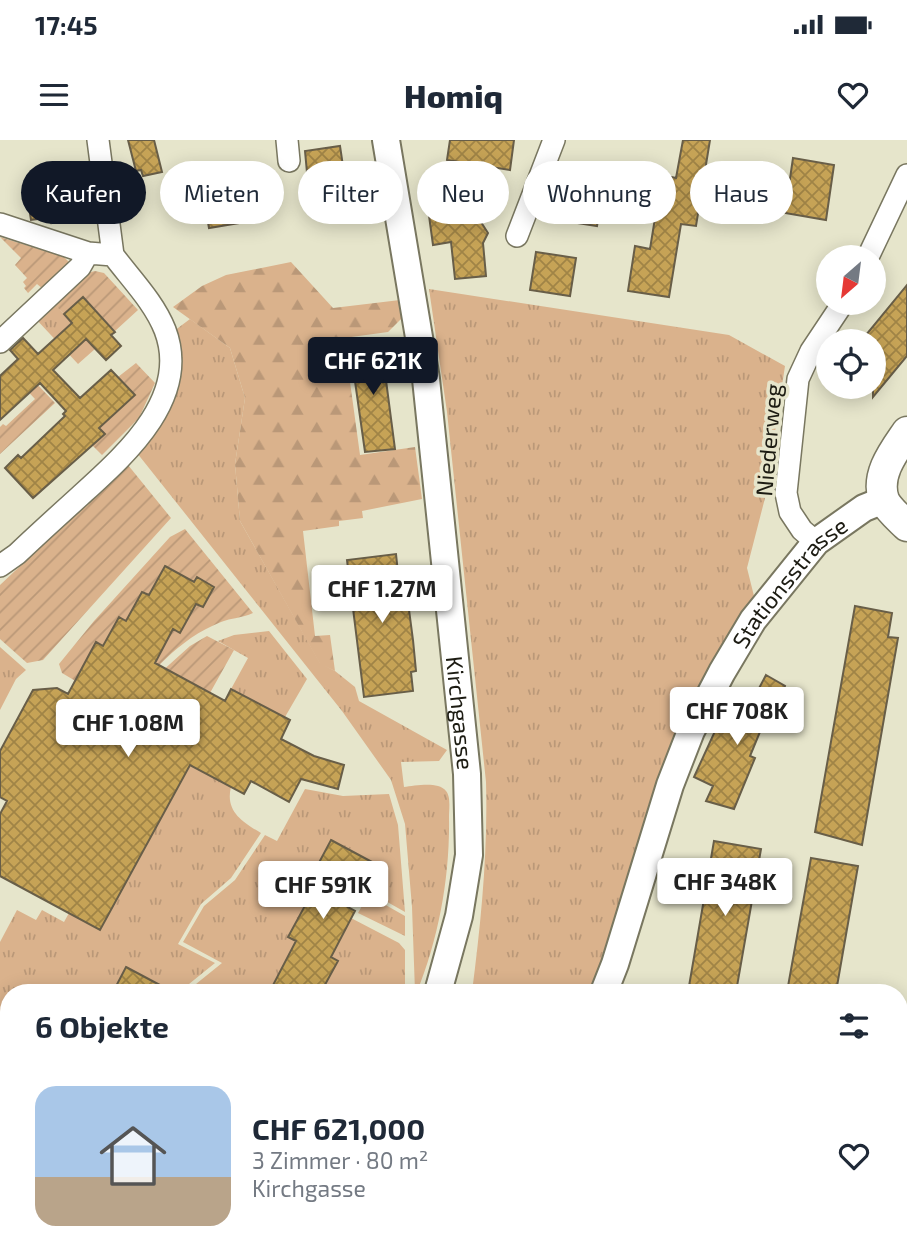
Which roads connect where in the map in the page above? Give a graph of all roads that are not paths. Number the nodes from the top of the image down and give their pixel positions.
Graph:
1 (98, 140) edge
2 (386, 140) edge
3 (554, 140) edge
4 (907, 175) edge
5 (0, 224) edge
6 (517, 236) dead end
7 (874, 245) edge
8 (89, 253) junction
9 (113, 255) junction
10 (835, 315) edge
11 (0, 341) edge
12 (907, 432) edge
13 (884, 500) junction
14 (907, 526) edge
15 (816, 542) junction
16 (0, 566) edge
17 (441, 984) edge
18 (607, 984) edge

1 - 9 street
2 - 17 street, Kirchgasse
3 - 6 street
4 - 7 street
5 - 8 street
8 - 9 street
8 - 11 street
9 - 16 street
10 - 15 street, Niederweg
12 - 13 main road
13 - 14 main road
13 - 15 street, Stationsstrasse
15 - 18 street, Stationsstrasse

